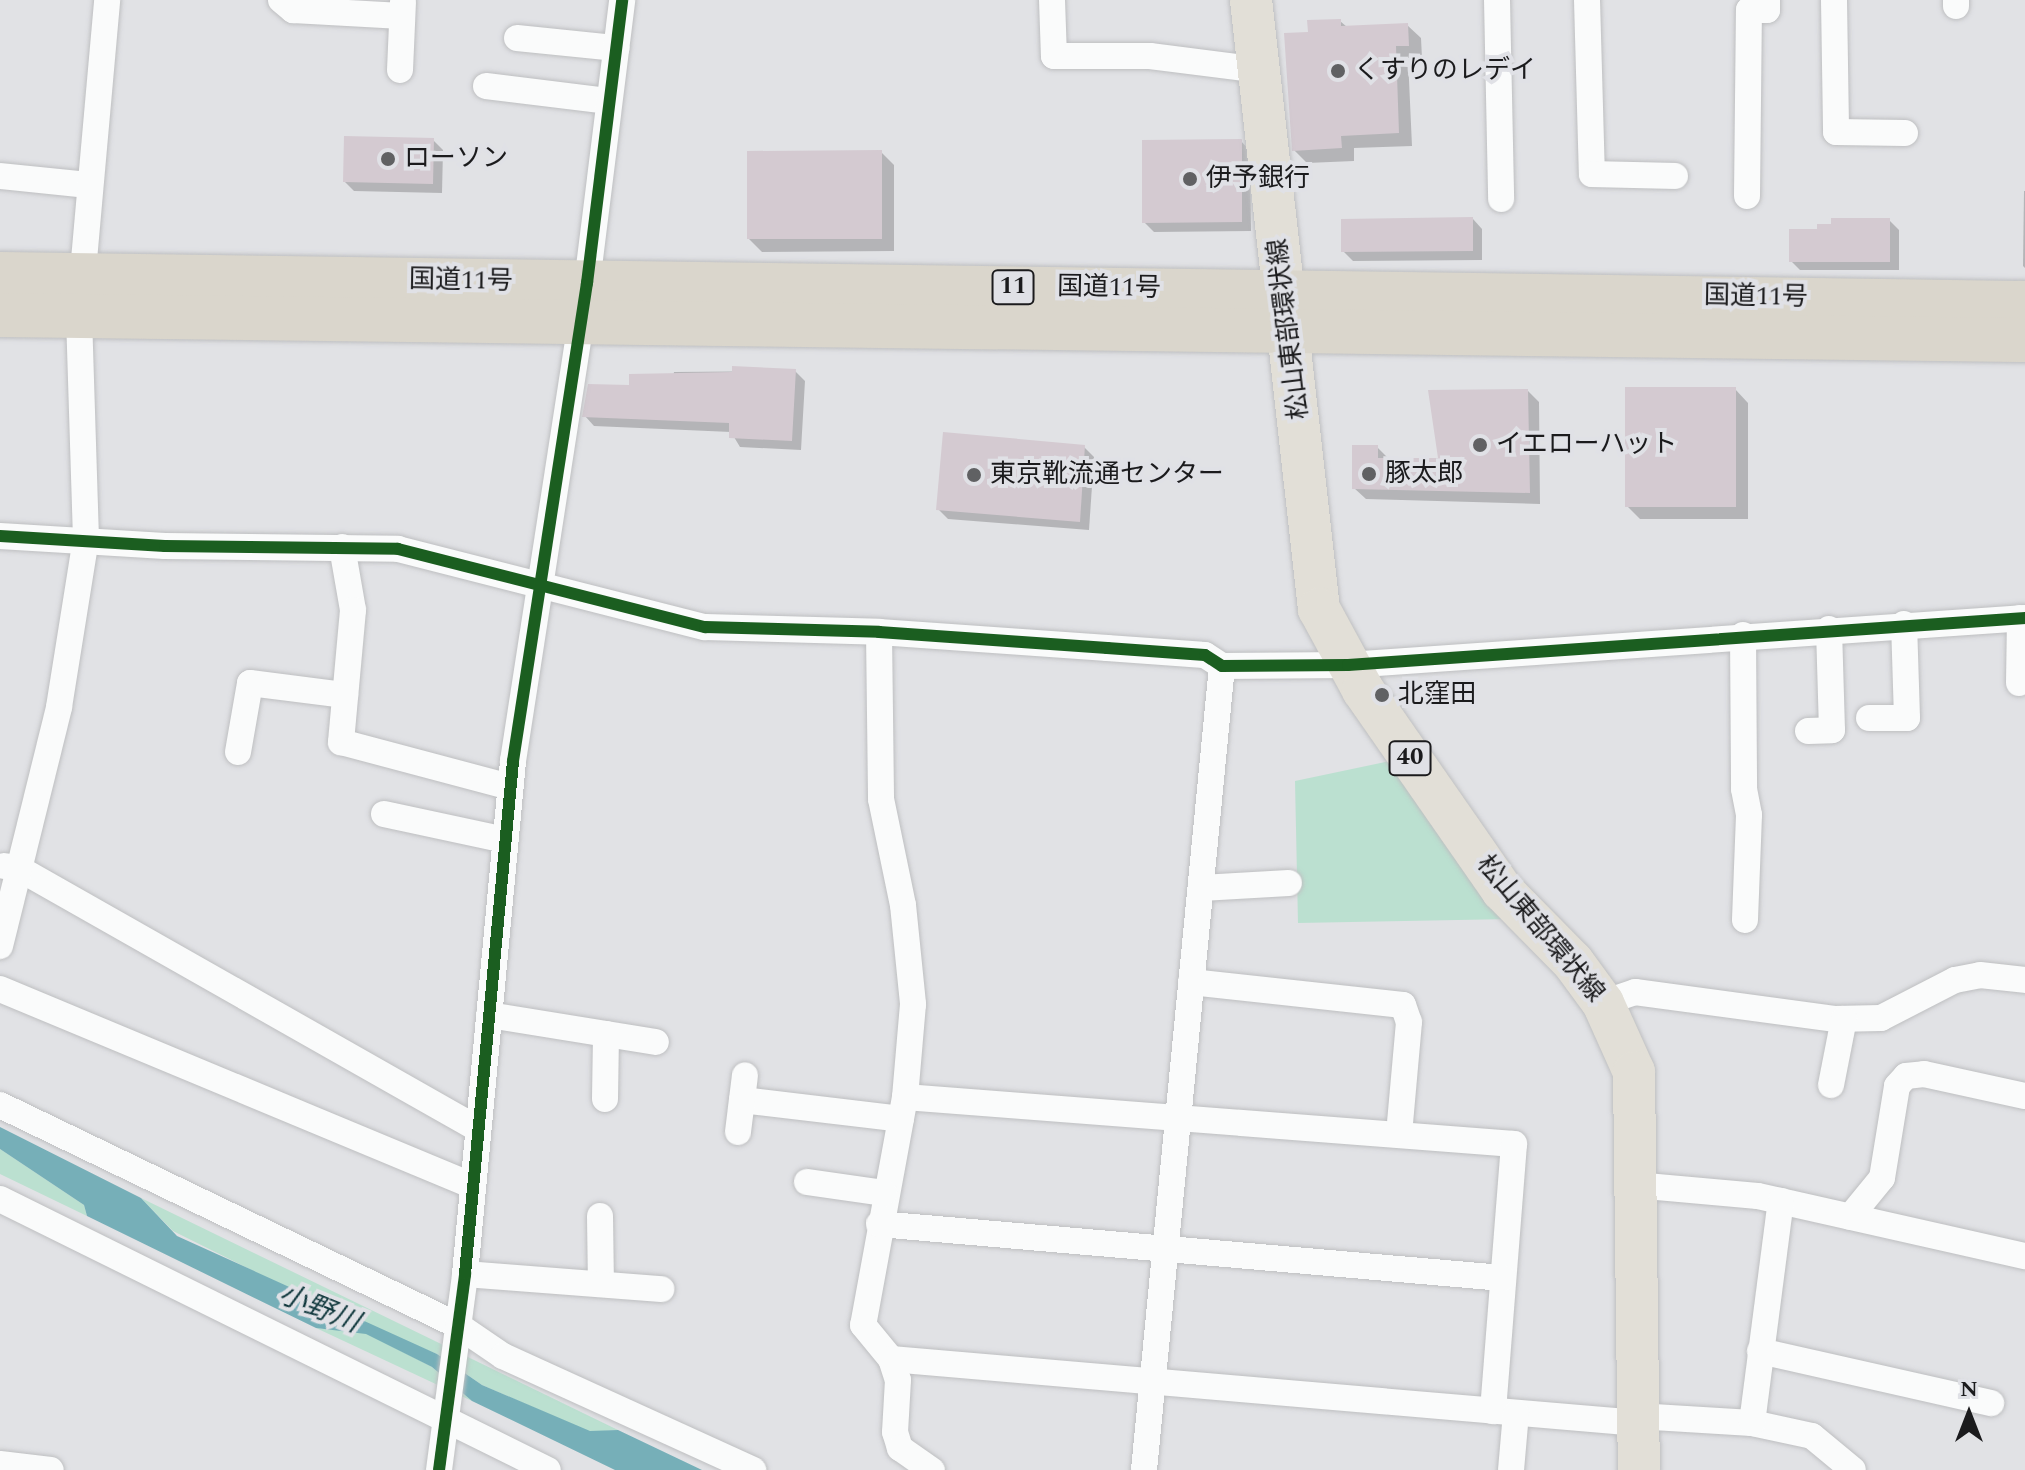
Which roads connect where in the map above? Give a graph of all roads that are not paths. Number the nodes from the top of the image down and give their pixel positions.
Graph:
1 (107, 0) edge
2 (281, 0) edge
3 (622, 0) edge
4 (1052, 0) edge
5 (1251, 0) edge
6 (1497, 0) edge
7 (1587, 0) edge
8 (1767, 0) edge
9 (1834, 0) edge
10 (402, 8) edge
11 (517, 38) dead end
12 (616, 48) junction
13 (400, 70) dead end
14 (1259, 70) junction
15 (486, 86) dead end
16 (609, 101) junction
17 (1905, 133) dead end
18 (0, 176) edge
19 (1675, 176) dead end
20 (88, 185) junction
21 (1747, 196) dead end
22 (1501, 199) dead end
23 (0, 274) edge
24 (1284, 291) junction
25 (80, 295) junction
26 (584, 301) junction
27 (2025, 303) edge
28 (0, 315) edge
29 (1291, 333) junction
30 (2025, 340) edge
31 (0, 536) edge
32 (86, 539) junction
33 (342, 547) junction
34 (537, 586) junction
35 (2022, 618) edge
36 (1904, 624) junction
37 (1829, 629) junction
38 (879, 632) junction
39 (1743, 635) junction
40 (1348, 665) junction
41 (1222, 666) junction
42 (2019, 683) dead end
43 (345, 695) junction
44 (1869, 718) dead end
45 (1808, 731) dead end
46 (233, 735) dead end
47 (510, 787) junction
48 (384, 814) dead end
49 (505, 840) junction
50 (9, 867) edge
51 (1289, 883) dead end
52 (1201, 888) junction
53 (1745, 920) dead end
54 (0, 946) edge
55 (2025, 980) edge
56 (1191, 982) junction
57 (0, 989) edge
58 (1603, 1003) junction
59 (489, 1015) junction
60 (1844, 1019) junction
61 (606, 1034) junction
62 (656, 1042) dead end
63 (1831, 1085) dead end
64 (2025, 1096) edge
65 (605, 1099) dead end
66 (0, 1105) edge
67 (903, 1108) junction
68 (1178, 1115) junction
69 (478, 1129) junction
70 (738, 1132) dead end
71 (1399, 1134) junction
72 (807, 1182) dead end
73 (1635, 1185) junction
74 (473, 1186) junction
75 (884, 1193) junction
76 (0, 1199) edge
77 (1781, 1201) junction
78 (600, 1216) dead end
79 (1850, 1217) junction
80 (879, 1224) junction
81 (1165, 1249) junction
82 (2025, 1256) edge
83 (465, 1274) junction
84 (1503, 1278) junction
85 (601, 1284) junction
86 (661, 1289) dead end
87 (458, 1331) junction
88 (1760, 1351) junction
89 (891, 1359) junction
90 (1152, 1381) junction
91 (1991, 1403) dead end
92 (1505, 1412) junction
93 (448, 1413) junction
94 (1637, 1420) junction
95 (1752, 1423) junction
96 (0, 1464) edge
97 (51, 1470) edge
98 (439, 1470) edge
99 (548, 1470) edge
100 (753, 1470) edge
101 (932, 1470) edge
102 (1144, 1470) edge
103 (1511, 1470) edge
104 (1639, 1470) edge
105 (1853, 1470) edge

1 - 20 street
2 - 10 street
3 - 12 street
4 - 14 street
5 - 14 main road, 松山東部環状線 / 40
6 - 22 street
7 - 19 street
8 - 21 street
9 - 17 street
10 - 13 street
11 - 12 street
12 - 16 street
14 - 24 main road, 松山東部環状線 / 40
15 - 16 street
16 - 26 street
18 - 20 street
20 - 25 street
23 - 25 highway, 国道11号 / 11
24 - 26 highway, 国道11号 / 11
24 - 27 highway, 国道11号 / 11
24 - 29 main road, 松山東部環状線 / 40
25 - 26 highway, 国道11号 / 11
25 - 28 highway, 国道11号 / 11
25 - 32 street
26 - 29 highway, 国道11号 / 11
26 - 34 street
29 - 30 highway, 国道11号 / 11
29 - 40 main road, 松山東部環状線 / 40
31 - 32 street
32 - 33 street
32 - 50 street
33 - 34 street
33 - 43 street
34 - 38 street
34 - 47 street
35 - 36 street
35 - 42 street
36 - 37 street
36 - 44 street
37 - 39 street
37 - 45 street
38 - 41 street
38 - 67 street
39 - 40 street
39 - 53 street
40 - 41 street
40 - 58 main road, 松山東部環状線 / 40
41 - 52 street
43 - 46 street
43 - 47 street
47 - 49 street
48 - 49 street
49 - 59 street
50 - 54 street
50 - 69 street
51 - 52 street
52 - 56 street
55 - 60 street
56 - 68 street
56 - 71 street
57 - 74 street
58 - 60 street
58 - 73 main road, 松山東部環状線 / 40
59 - 61 street
59 - 69 street
60 - 63 street
61 - 62 street
61 - 65 street
64 - 79 street
66 - 87 street
67 - 68 street
67 - 70 street
67 - 75 street
68 - 71 street
68 - 81 street
69 - 74 street
71 - 84 street
72 - 75 street
73 - 77 street
73 - 94 main road, 松山東部環状線 / 40
74 - 83 street
75 - 80 street
76 - 93 street
77 - 79 street
77 - 88 street
78 - 85 street
79 - 82 street
80 - 81 street
80 - 89 street
81 - 84 street
81 - 90 street
83 - 85 street
83 - 87 street
84 - 92 street
85 - 86 street
87 - 93 street
87 - 100 street
88 - 91 street
88 - 95 street
89 - 90 street
89 - 101 street
90 - 92 street
90 - 102 street
92 - 94 street
92 - 103 street
93 - 98 street
93 - 99 street
94 - 95 street
94 - 104 main road, 松山東部環状線 / 40
95 - 105 street
96 - 97 street

